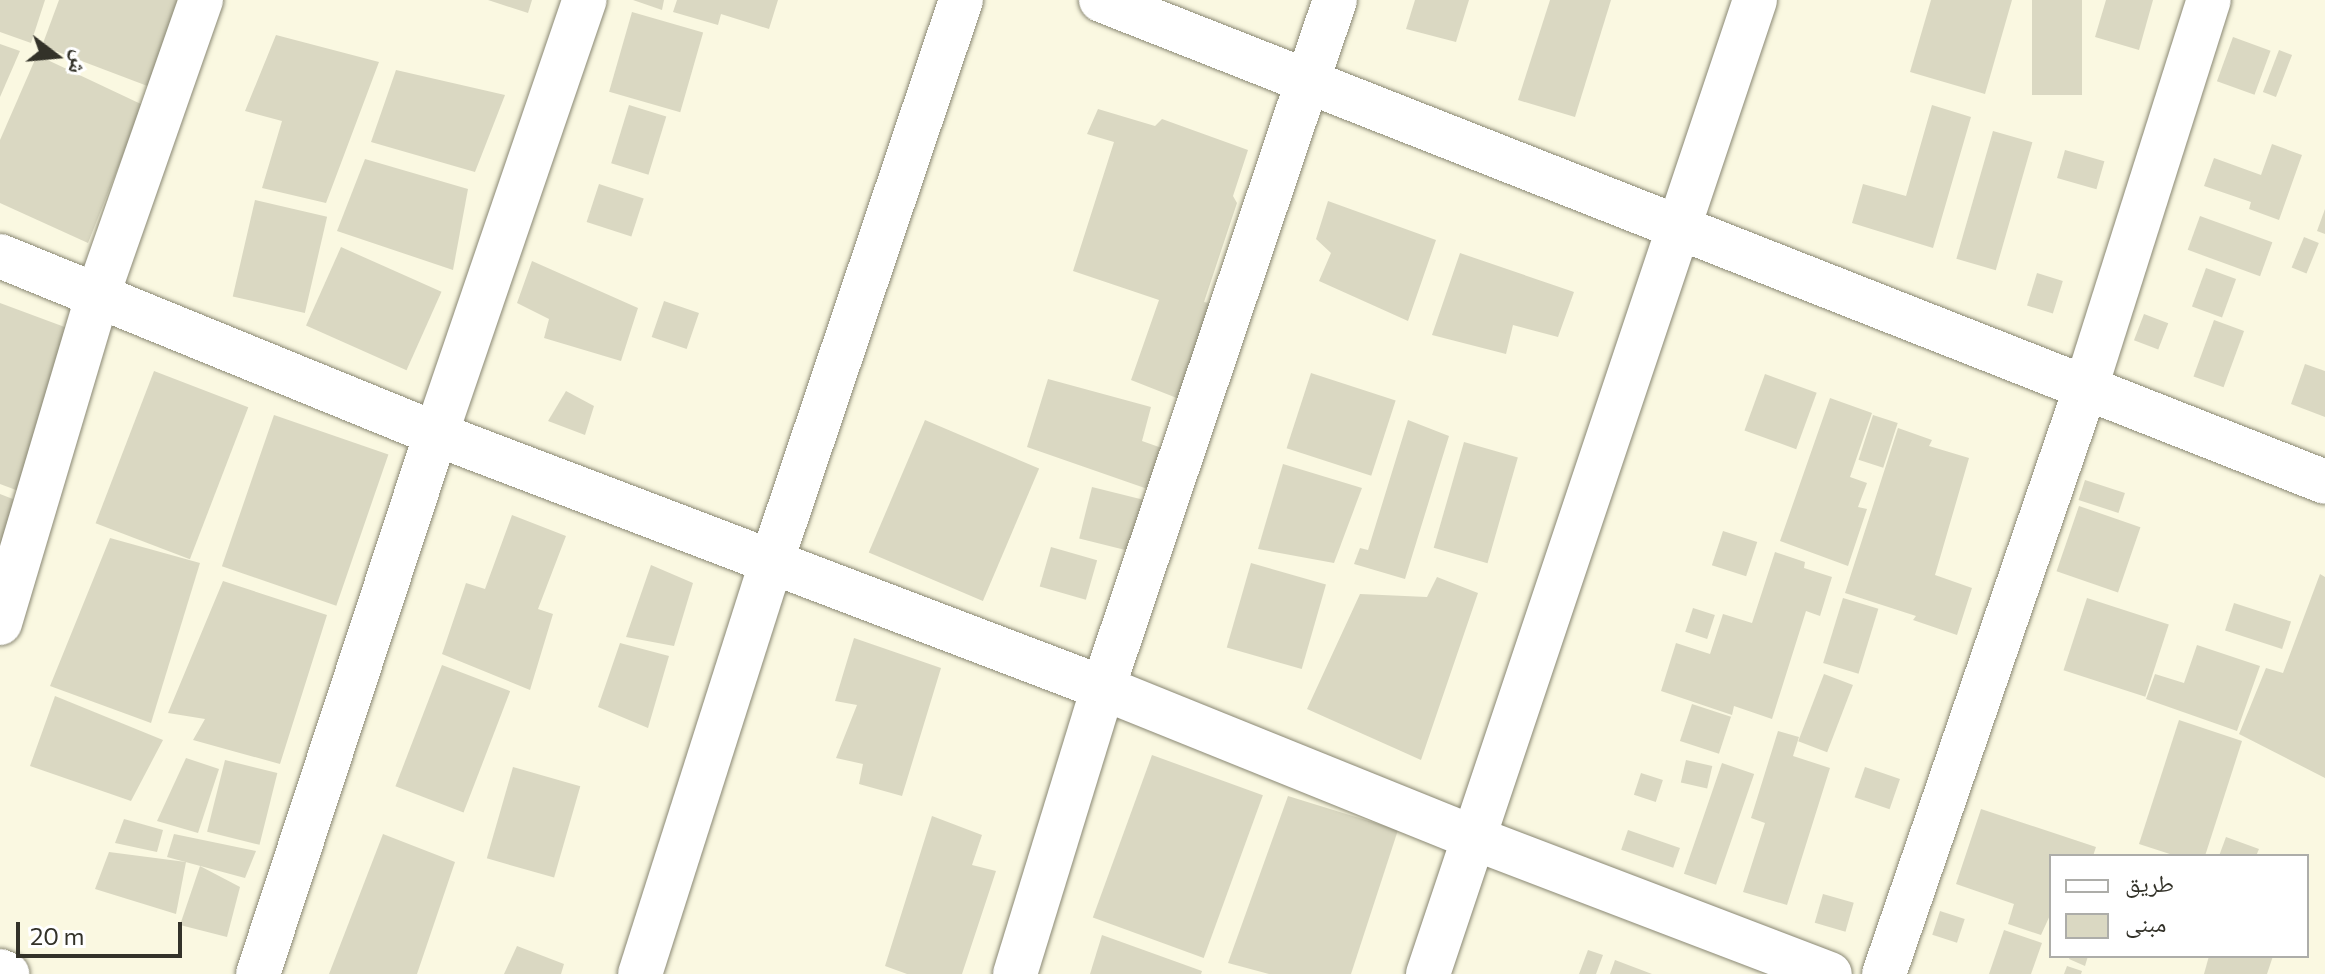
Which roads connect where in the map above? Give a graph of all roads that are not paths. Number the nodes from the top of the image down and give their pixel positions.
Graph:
1 (201, 0) edge
2 (585, 0) edge
3 (961, 0) edge
4 (1101, 0) edge
5 (1335, 0) edge
6 (1755, 0) edge
7 (2209, 0) edge
8 (1309, 81) junction
9 (1680, 225) junction
10 (0, 256) edge
11 (98, 294) junction
12 (2086, 387) junction
13 (436, 434) junction
14 (2325, 482) edge
15 (772, 560) junction
16 (0, 623) edge
17 (1103, 688) junction
18 (1471, 837) junction
19 (0, 971) edge
20 (7, 974) edge
21 (258, 974) edge
22 (640, 974) edge
23 (1015, 974) edge
24 (1428, 974) edge
25 (1830, 974) edge
26 (1884, 974) edge

1 - 11 street
2 - 13 street
3 - 15 street
4 - 8 street
5 - 8 street
6 - 9 street
7 - 12 street
8 - 9 street
8 - 17 street
9 - 12 street
9 - 18 street
10 - 11 street
11 - 13 street
11 - 16 street
12 - 14 street
12 - 26 street
13 - 15 street
13 - 21 street
15 - 17 street
15 - 22 street
17 - 18 street
17 - 23 street
18 - 24 street
18 - 25 street
19 - 20 street

